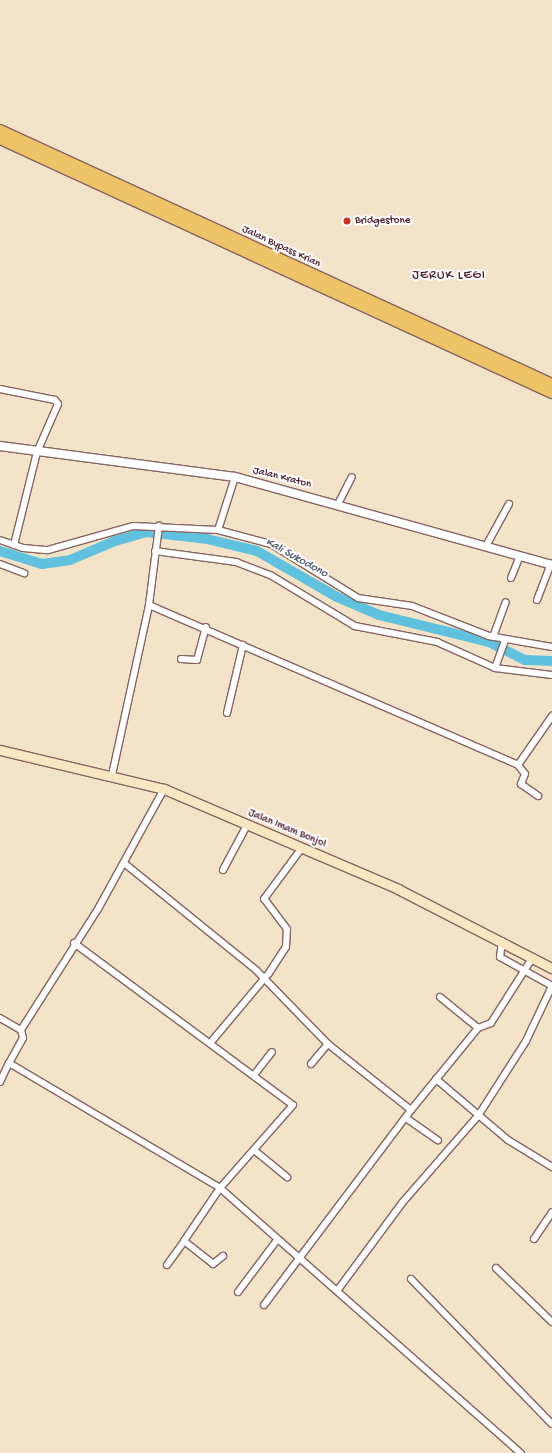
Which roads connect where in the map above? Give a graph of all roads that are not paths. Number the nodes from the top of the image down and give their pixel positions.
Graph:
1 (0, 130) edge
2 (0, 139) edge
3 (552, 384) edge
4 (0, 389) edge
5 (552, 393) edge
6 (0, 446) edge
7 (37, 452) junction
8 (235, 477) junction
9 (352, 477) dead end
10 (338, 504) junction
11 (509, 504) dead end
12 (158, 528) junction
13 (218, 530) junction
14 (0, 540) edge
15 (14, 545) junction
16 (486, 546) junction
17 (155, 549) junction
18 (520, 556) junction
19 (0, 564) edge
20 (551, 565) edge
21 (24, 573) dead end
22 (510, 578) dead end
23 (537, 600) dead end
24 (506, 602) dead end
25 (149, 605) junction
26 (206, 627) junction
27 (493, 637) junction
28 (504, 642) junction
29 (243, 645) junction
30 (552, 647) edge
31 (181, 658) dead end
32 (496, 665) junction
33 (552, 675) edge
34 (227, 713) dead end
35 (552, 716) edge
36 (0, 750) edge
37 (518, 765) junction
38 (112, 776) junction
39 (164, 789) junction
40 (538, 796) dead end
41 (247, 825) junction
42 (301, 849) junction
43 (124, 863) junction
44 (223, 870) dead end
45 (502, 941) junction
46 (74, 943) junction
47 (533, 957) junction
48 (552, 968) edge
49 (524, 970) junction
50 (264, 976) junction
51 (552, 986) edge
52 (440, 997) dead end
53 (0, 1018) edge
54 (478, 1028) junction
55 (21, 1030) junction
56 (211, 1042) junction
57 (328, 1044) junction
58 (272, 1052) dead end
59 (9, 1062) junction
60 (311, 1064) dead end
61 (254, 1075) junction
62 (436, 1079) junction
63 (0, 1082) edge
64 (411, 1110) junction
65 (478, 1116) junction
66 (406, 1118) junction
67 (438, 1140) dead end
68 (254, 1150) junction
69 (552, 1167) edge
70 (287, 1177) dead end
71 (220, 1188) junction
72 (552, 1212) edge
73 (534, 1239) dead end
74 (277, 1240) junction
75 (184, 1242) junction
76 (223, 1256) dead end
77 (299, 1259) junction
78 (167, 1265) dead end
79 (496, 1268) dead end
80 (411, 1280) dead end
81 (337, 1291) junction
82 (238, 1292) dead end
83 (264, 1305) dead end
84 (552, 1322) edge
85 (552, 1424) edge
86 (521, 1453) edge

1 - 3 highway, Jalan Bypass Krian
2 - 5 highway, Jalan Bypass Krian
4 - 7 street
6 - 7 street, Jalan Kraton
7 - 8 street, Jalan Kraton
7 - 15 street
8 - 10 street, Jalan Kraton
8 - 13 street
9 - 10 street
10 - 16 street, Jalan Kraton
11 - 16 street
12 - 13 street
12 - 15 street
12 - 17 street
13 - 27 street
14 - 15 street
16 - 18 street, Jalan Kraton
17 - 25 street
17 - 32 street
18 - 20 street, Jalan Kraton
18 - 22 street
19 - 21 street
20 - 23 street
24 - 27 street
25 - 26 street
25 - 38 street
26 - 29 street
26 - 31 street
27 - 28 street
28 - 30 street
28 - 32 street
29 - 34 street
29 - 37 street
32 - 33 street
35 - 37 street
36 - 38 main road, Jalan Imam Bonjol
37 - 40 street
38 - 39 main road, Jalan Imam Bonjol
39 - 41 main road, Jalan Imam Bonjol
39 - 43 street
41 - 42 main road, Jalan Imam Bonjol
41 - 44 street
42 - 45 main road, Jalan Imam Bonjol
42 - 50 street
43 - 46 street
43 - 50 street
45 - 47 main road, Jalan Imam Bonjol
45 - 49 street
46 - 55 street
46 - 56 street
47 - 48 main road, Jalan Imam Bonjol
47 - 49 street
49 - 51 street
49 - 54 street
50 - 56 street
50 - 57 street
51 - 65 street
52 - 54 street
53 - 55 street
54 - 62 street
55 - 59 street
56 - 61 street
57 - 60 street
57 - 64 street
58 - 61 street
59 - 63 street
59 - 71 street
61 - 68 street
62 - 64 street
62 - 65 street
64 - 66 street
65 - 69 street
65 - 81 street
66 - 67 street
66 - 77 street
68 - 70 street
68 - 71 street
71 - 74 street
71 - 75 street
72 - 73 street
74 - 77 street
74 - 82 street
75 - 76 street
75 - 78 street
77 - 81 street
77 - 83 street
79 - 84 street
80 - 85 street
81 - 86 street

